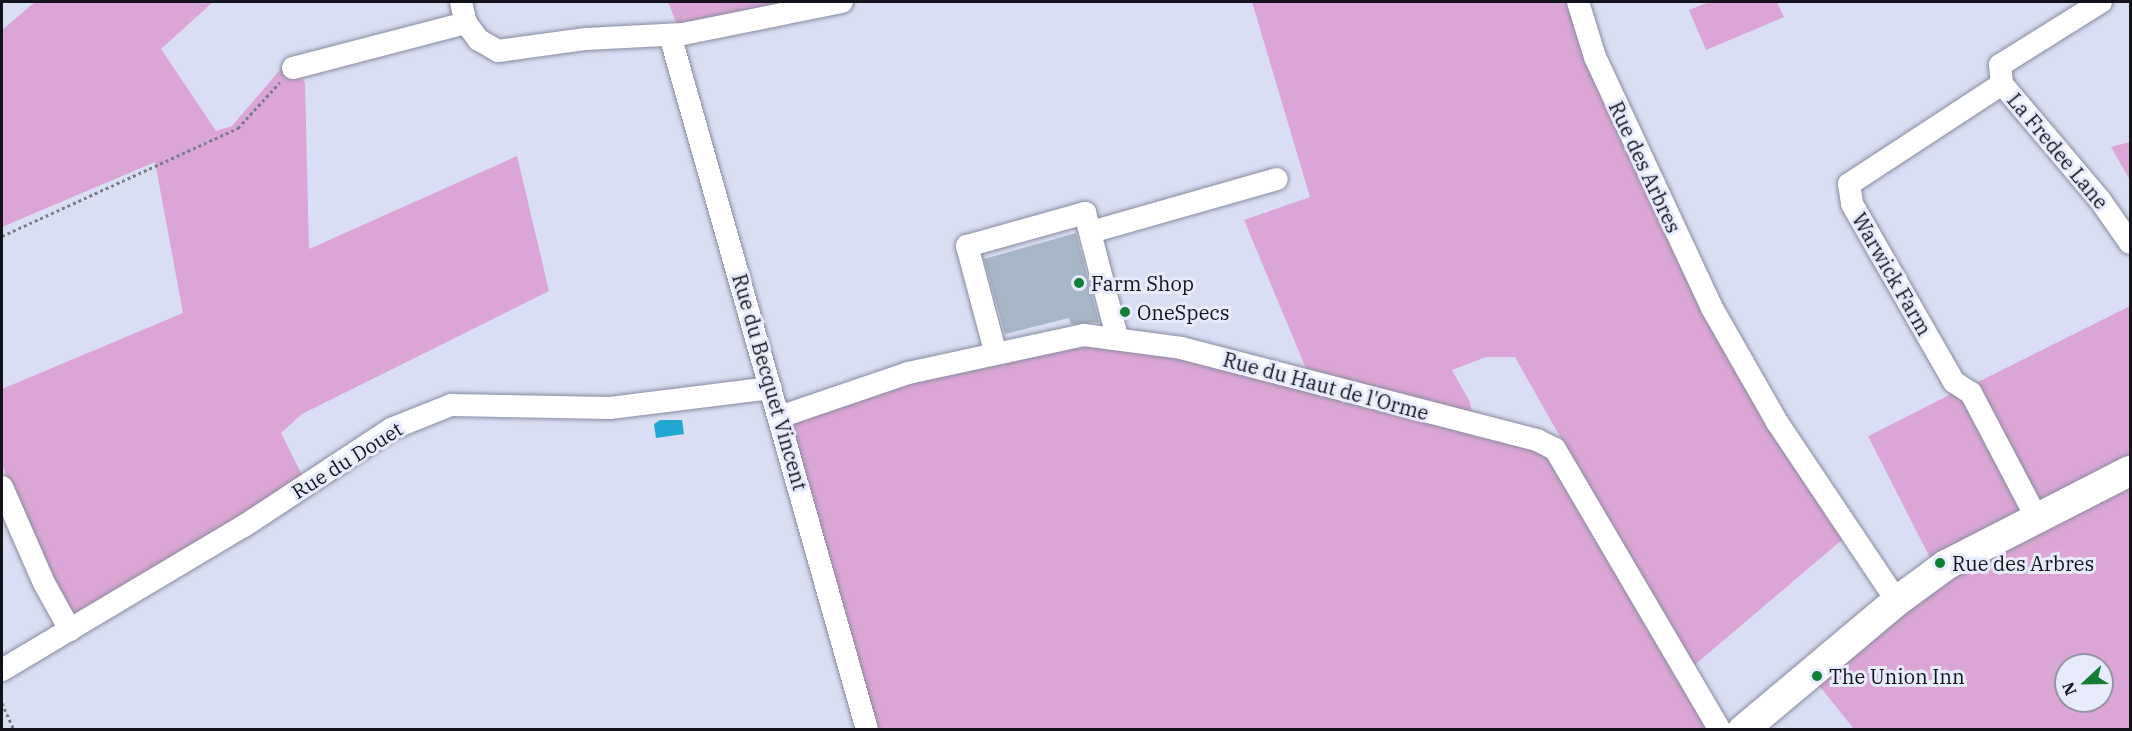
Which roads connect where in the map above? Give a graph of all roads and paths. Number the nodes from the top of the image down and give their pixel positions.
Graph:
1 (842, 2) edge
2 (1578, 2) edge
3 (2101, 2) edge
4 (464, 12) edge
5 (670, 35) junction
6 (293, 68) joint
7 (2002, 84) junction
8 (1277, 179) dead end
9 (1090, 232) junction
10 (2, 236) edge
11 (2130, 243) edge
12 (1117, 337) junction
13 (994, 351) junction
14 (771, 388) junction
15 (779, 417) junction
16 (2130, 471) edge
17 (2, 486) edge
18 (2036, 517) junction
19 (1897, 600) junction
20 (70, 630) junction
21 (2, 670) edge
22 (2, 703) edge
23 (14, 729) edge
24 (867, 729) edge
25 (1720, 729) edge
26 (1743, 729) edge

1 - 5 street
2 - 19 street, Rue des Arbres
3 - 7 street, La Fredee Lane
4 - 5 street
4 - 6 street
5 - 14 street, Rue du Becquet Vincent
6 - 10 path
7 - 11 street, La Fredee Lane
7 - 18 street, Warwick Farm
8 - 9 street
9 - 12 street
9 - 13 street
12 - 13 street, Rue du Haut de l'Orme
12 - 25 street, Rue du Haut de l'Orme
13 - 15 street, Rue du Haut de l'Orme
14 - 15 street, Rue du Becquet Vincent
14 - 20 street, Rue du Douet
15 - 24 street, Rue du Becquet Vincent
16 - 18 main road
17 - 20 street
18 - 19 main road
19 - 26 main road
20 - 21 street, Rue du Douet
22 - 23 path

